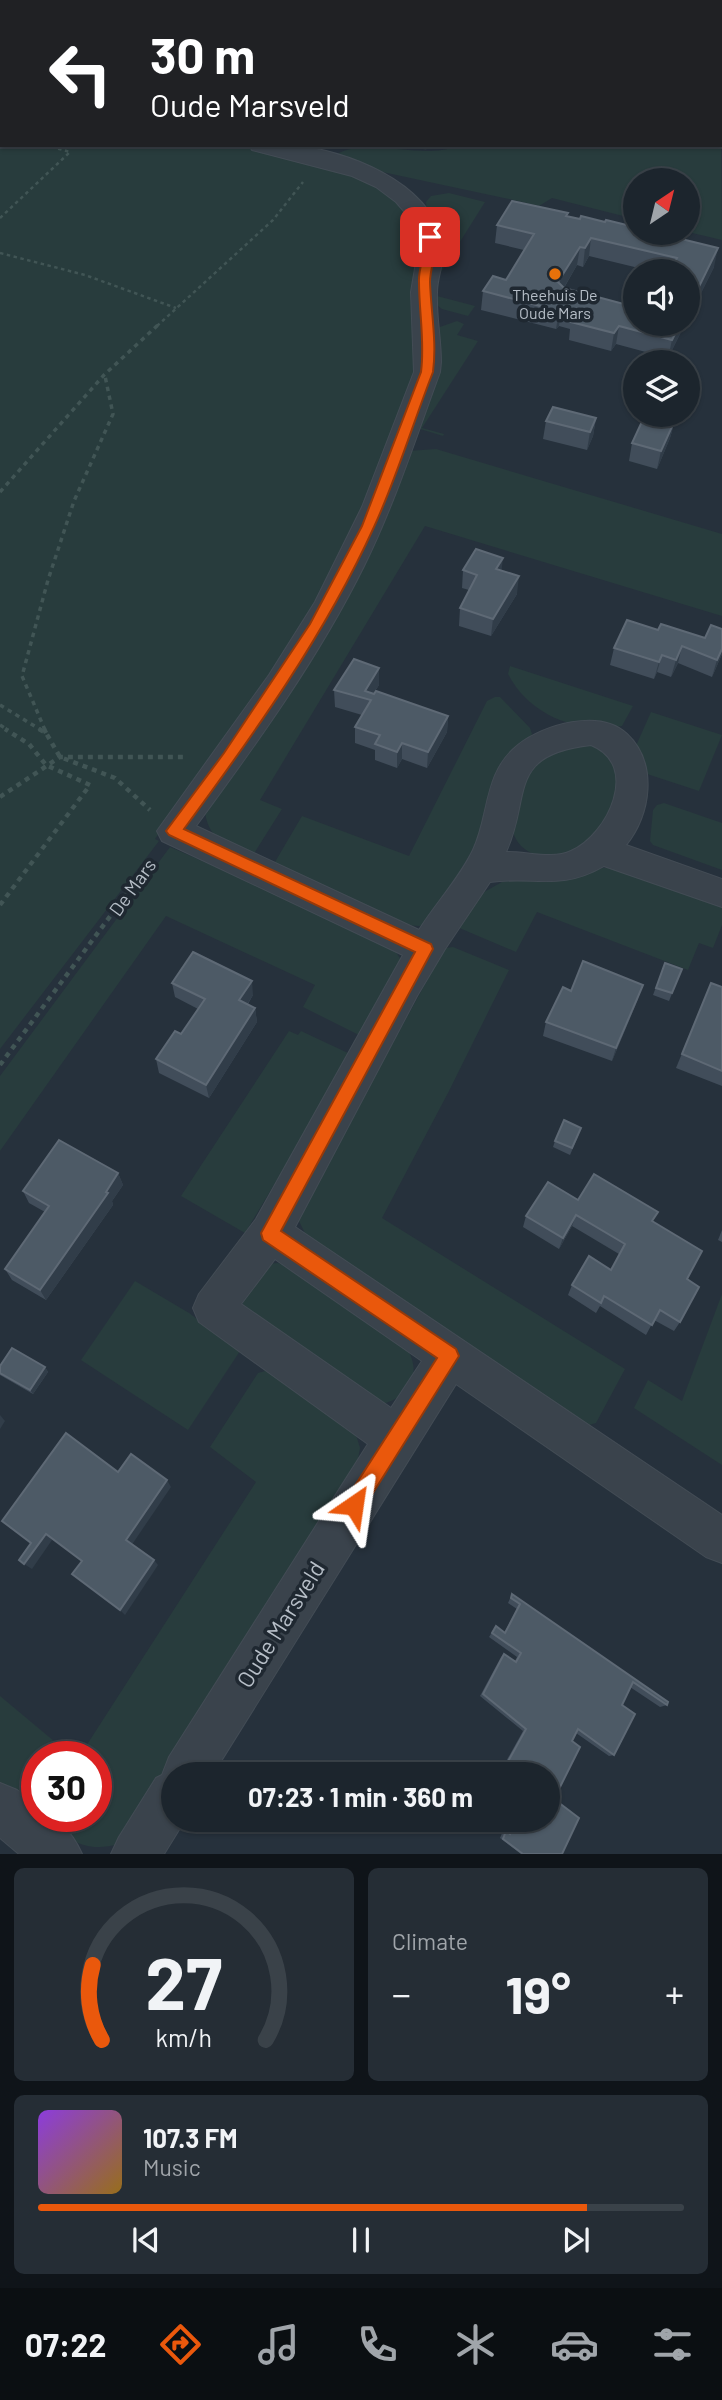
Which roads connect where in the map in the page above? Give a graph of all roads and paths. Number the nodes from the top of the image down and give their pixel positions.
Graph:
1 (51, 147) edge
2 (268, 147) edge
3 (409, 147) edge
4 (435, 147) edge
5 (324, 162) junction
6 (0, 218) edge
7 (0, 253) edge
8 (176, 307) junction
9 (104, 375) junction
10 (0, 492) edge
11 (0, 705) edge
12 (0, 725) edge
13 (46, 733) junction
14 (60, 757) junction
15 (229, 757) junction
16 (46, 765) junction
17 (0, 796) edge
18 (174, 831) junction
19 (602, 851) junction
20 (479, 870) junction
21 (722, 893) edge
22 (0, 905) edge
23 (425, 949) junction
24 (0, 1065) edge
25 (270, 1233) junction
26 (450, 1356) junction
27 (396, 1438) junction
28 (722, 1541) edge
29 (194, 1762) edge
30 (0, 1807) edge
31 (161, 1814) edge
32 (57, 1854) edge
33 (136, 1854) edge

1 - 6 path
2 - 5 street
3 - 4 path
5 - 8 path
5 - 15 street
7 - 8 path
8 - 9 path
9 - 10 path
9 - 13 path
11 - 13 path
12 - 16 path
13 - 14 path
14 - 15 path
14 - 16 path
14 - 18 path
15 - 18 street
16 - 17 path
16 - 22 path
18 - 23 street
18 - 24 path, De Mars
19 - 20 street
19 - 20 street
19 - 21 street
20 - 23 street
23 - 25 street
25 - 26 street
25 - 27 street
26 - 27 street, Oude Marsveld
26 - 28 street
27 - 29 street, Oude Marsveld
30 - 32 street
31 - 33 street

